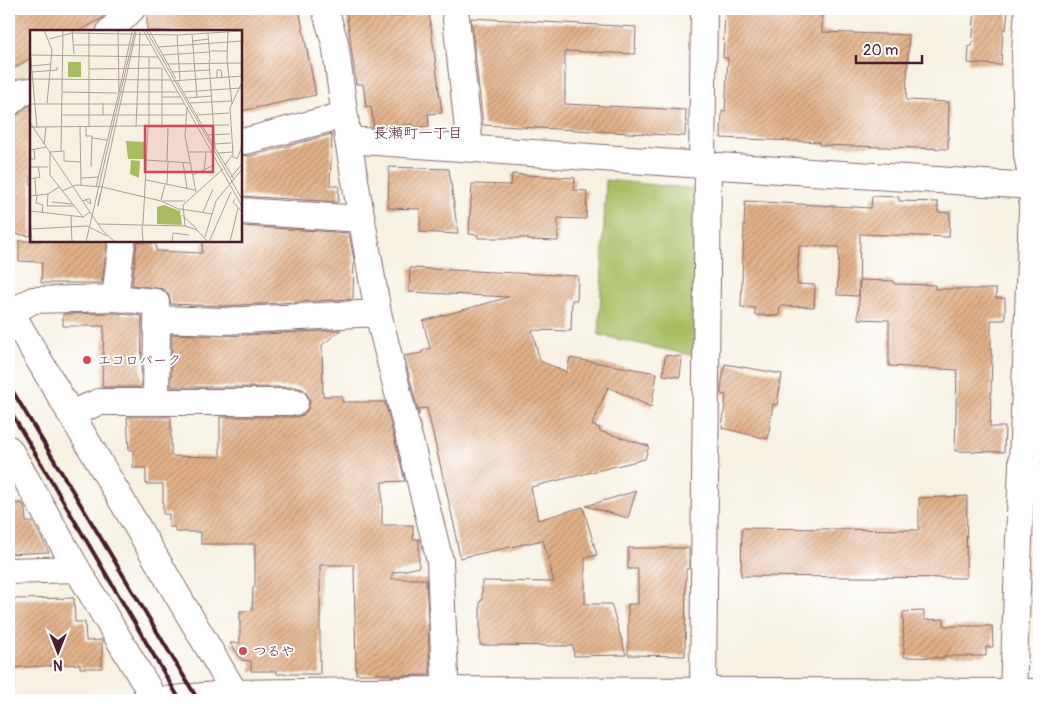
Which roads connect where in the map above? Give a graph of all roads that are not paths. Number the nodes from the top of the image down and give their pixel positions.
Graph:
1 (132, 9) edge
2 (140, 9) edge
3 (325, 9) edge
4 (455, 9) edge
5 (704, 9) edge
6 (1028, 9) edge
7 (111, 30) edge
8 (139, 30) edge
9 (30, 91) edge
10 (9, 103) edge
11 (346, 127) junction
12 (242, 140) edge
13 (470, 148) junction
14 (705, 166) junction
15 (1033, 186) junction
16 (242, 211) edge
17 (362, 219) junction
18 (122, 242) edge
19 (115, 298) junction
20 (10, 311) edge
21 (378, 312) junction
22 (157, 319) junction
23 (156, 402) junction
24 (295, 402) dead end
25 (70, 414) junction
26 (9, 449) edge
27 (77, 569) junction
28 (9, 571) edge
29 (703, 691) junction
30 (1039, 692) edge
31 (446, 695) edge
32 (1004, 695) edge
33 (790, 696) edge
34 (236, 697) edge
35 (155, 700) edge
36 (164, 700) edge

1 - 7 street
2 - 8 street
3 - 11 street
4 - 13 street
5 - 14 street
6 - 15 street
9 - 10 street
11 - 12 street
11 - 13 street
11 - 17 street
13 - 14 street
14 - 15 street
14 - 29 street
15 - 32 street
16 - 17 street
17 - 21 street
18 - 19 street
19 - 20 street
19 - 22 street
20 - 25 street
21 - 22 street
21 - 31 street
22 - 23 street
23 - 24 street
23 - 25 street
25 - 34 street
26 - 27 street
27 - 28 street
27 - 35 street
29 - 31 street
29 - 33 street
30 - 32 street
31 - 34 street
32 - 33 street
34 - 36 street

